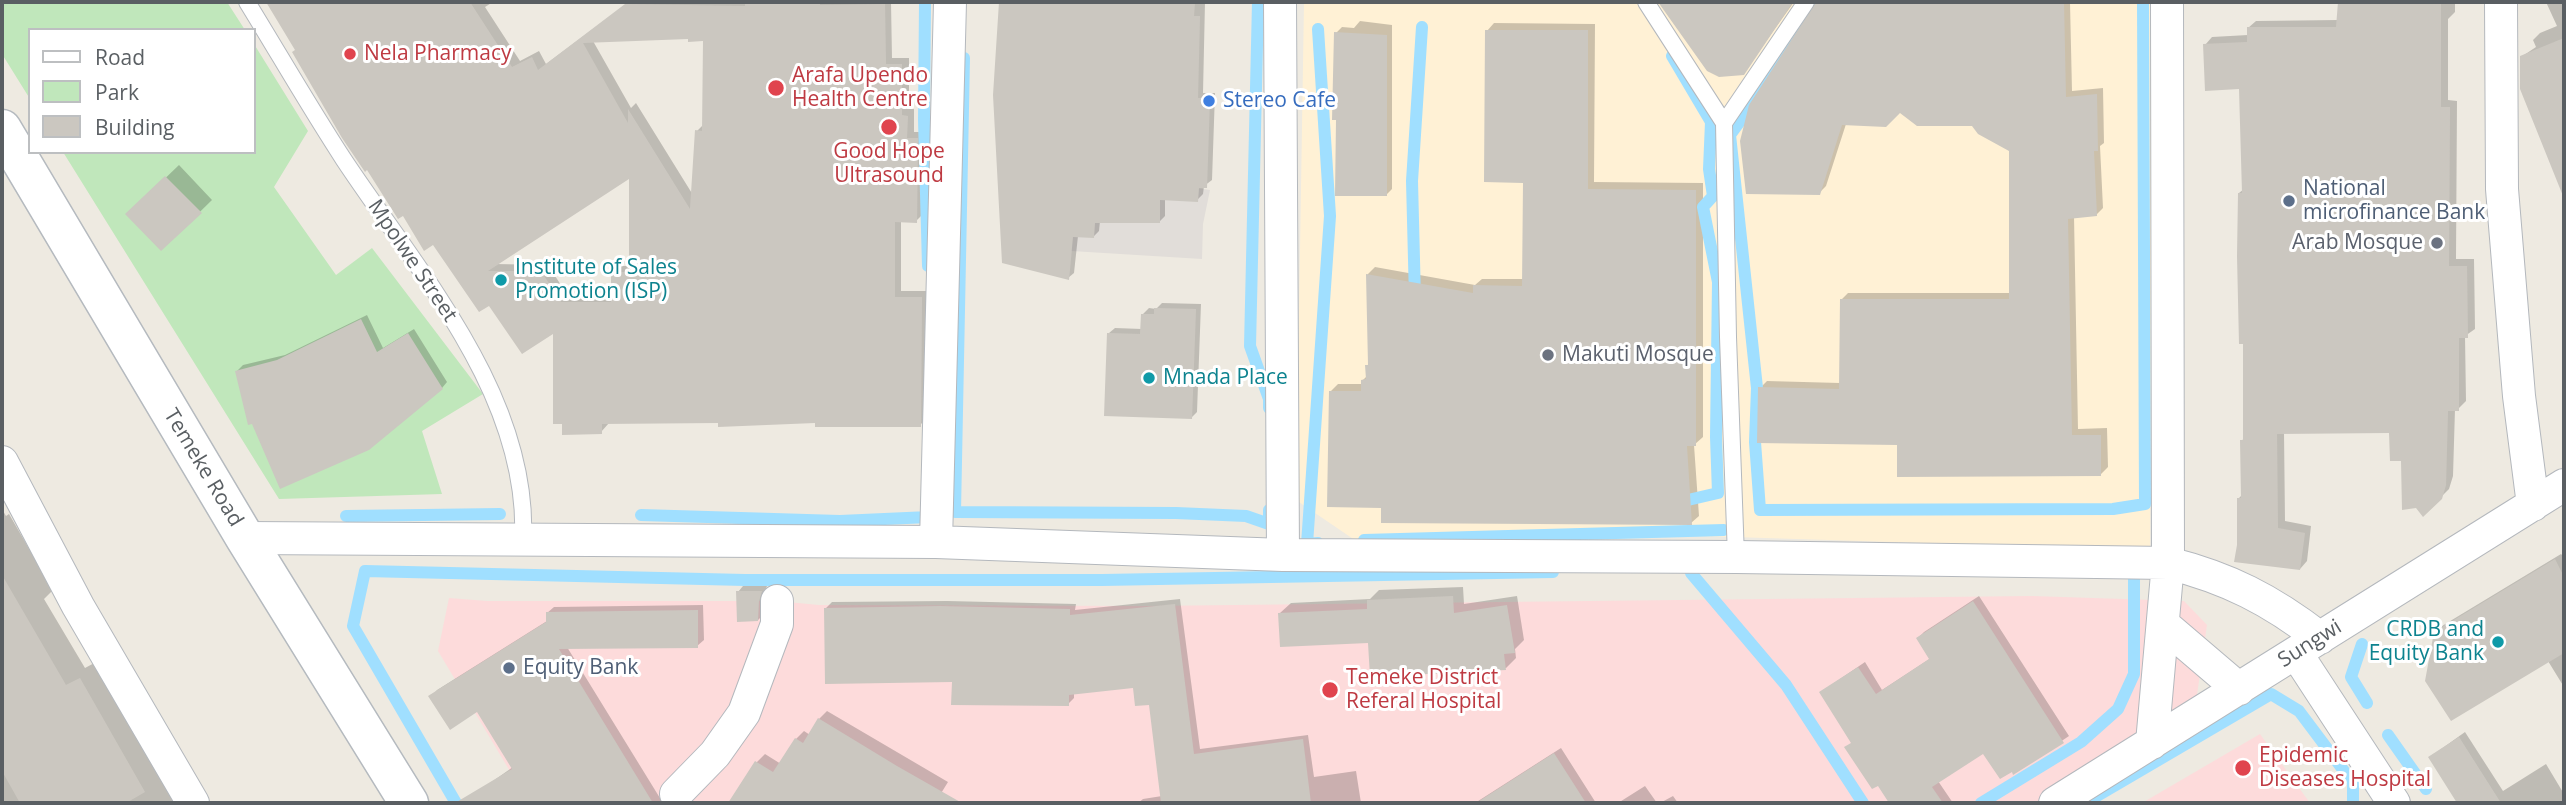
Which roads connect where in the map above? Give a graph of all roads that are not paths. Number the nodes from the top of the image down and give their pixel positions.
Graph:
1 (247, 2) edge
2 (950, 2) edge
3 (1280, 2) edge
4 (1646, 2) edge
5 (1806, 2) edge
6 (2167, 2) edge
7 (2501, 2) edge
8 (1724, 123) junction
9 (2, 129) edge
10 (2, 462) edge
11 (2564, 485) edge
12 (2533, 505) junction
13 (245, 538) junction
14 (523, 541) junction
15 (936, 542) junction
16 (1283, 555) junction
17 (1736, 557) junction
18 (2168, 563) junction
19 (777, 601) dead end
20 (2164, 625) junction
21 (2308, 645) junction
22 (2239, 689) junction
23 (2152, 743) junction
24 (676, 794) dead end
25 (193, 803) edge
26 (409, 803) edge
27 (2055, 803) edge
28 (2394, 803) edge

1 - 14 lane, Mpolwe Street
2 - 15 street
3 - 16 street
4 - 8 lane
5 - 8 lane
6 - 18 street
7 - 12 street
8 - 17 lane
9 - 13 street, Temeke Road
10 - 25 street
11 - 12 street, Sungwi
12 - 21 street, Sungwi
13 - 14 street
13 - 26 street, Temeke Road
14 - 15 street
15 - 16 street
16 - 17 street
17 - 18 street
18 - 20 street
18 - 21 street
19 - 24 street
20 - 22 street
20 - 23 street
21 - 22 street, Sungwi
21 - 28 street
22 - 23 street, Sungwi
23 - 27 street, Sungwi

